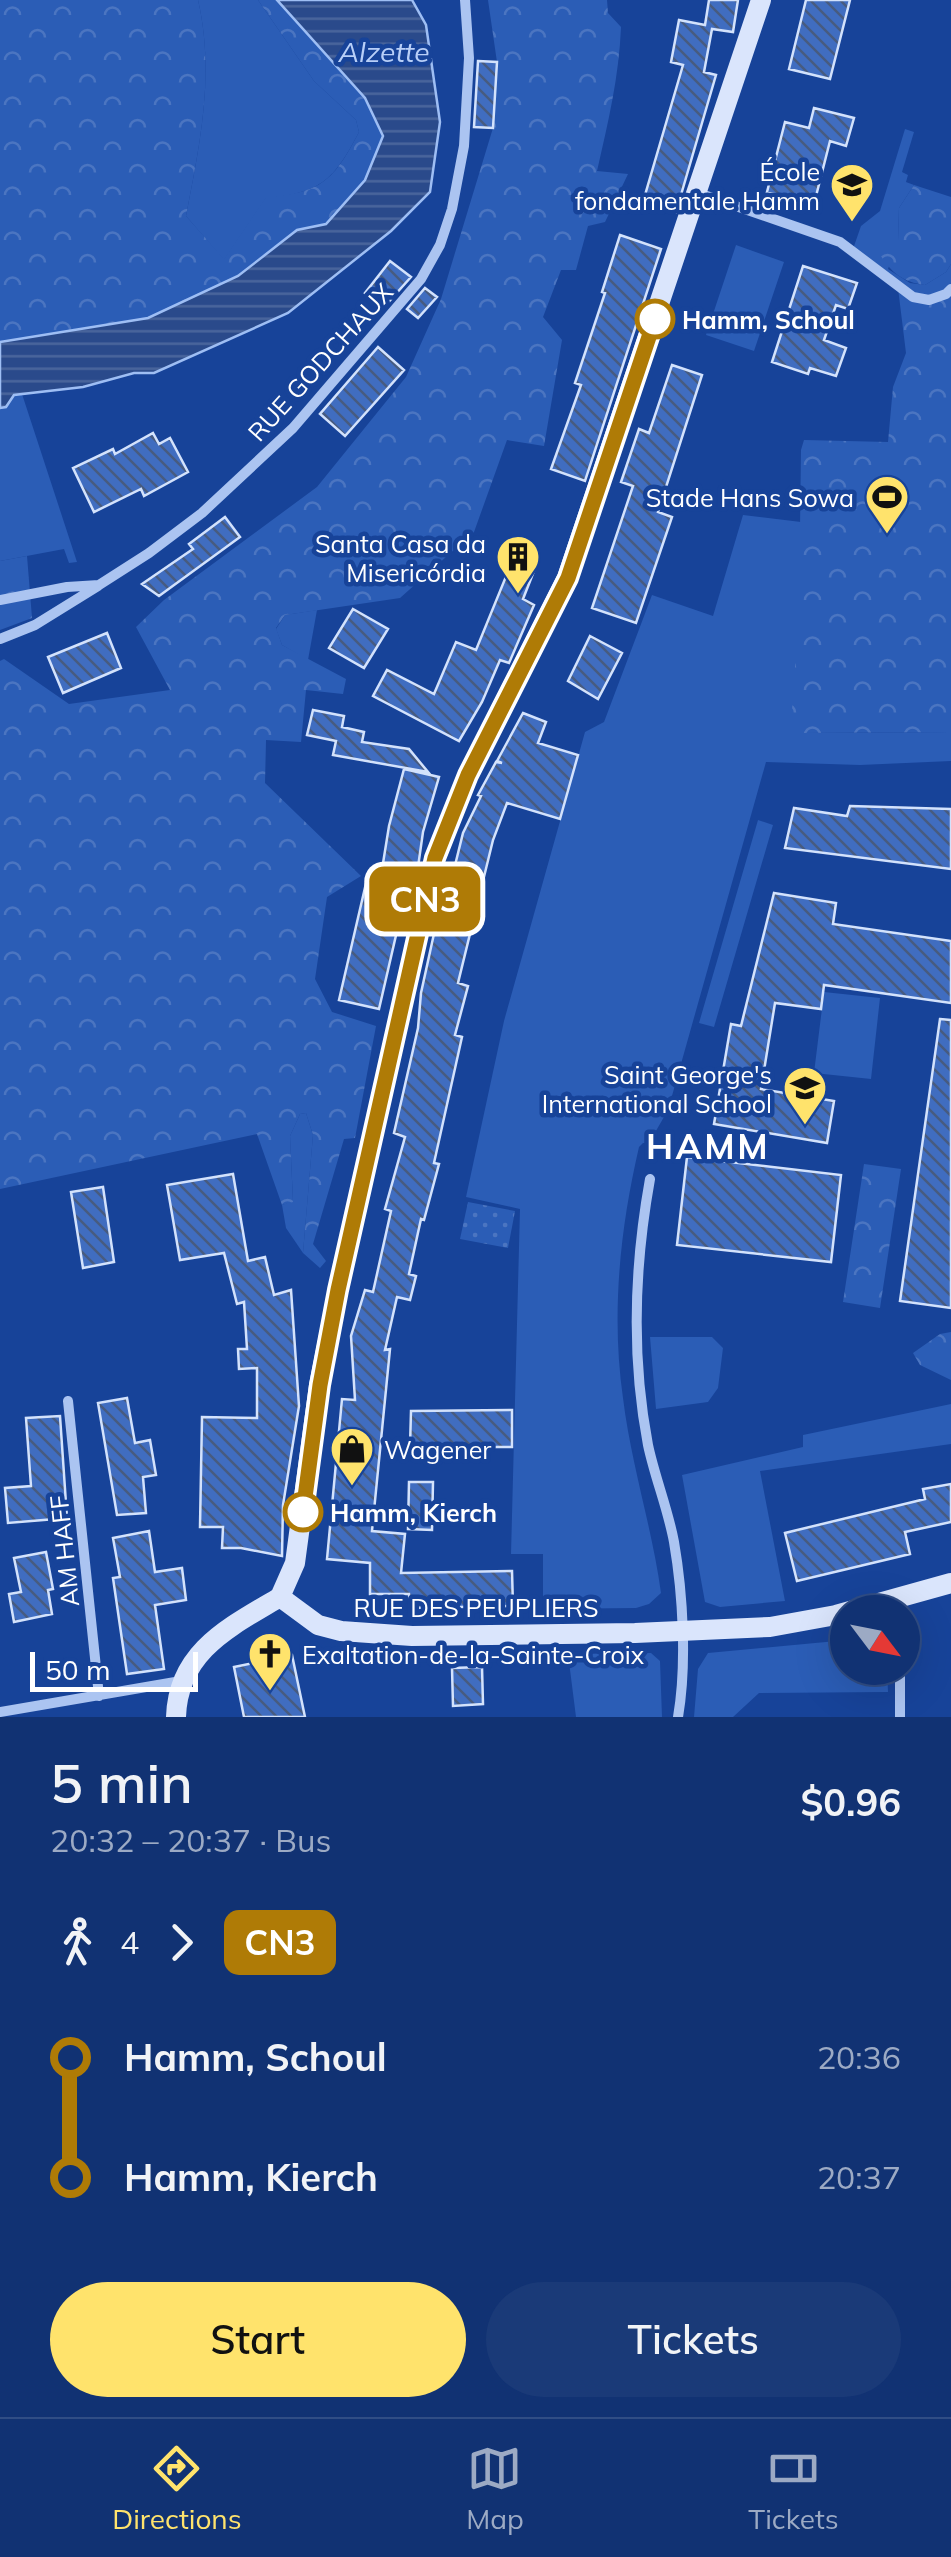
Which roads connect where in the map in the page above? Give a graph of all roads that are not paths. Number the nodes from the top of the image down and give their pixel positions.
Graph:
1 (466, 0) edge
2 (762, 0) edge
3 (698, 193) junction
4 (951, 289) edge
5 (99, 585) junction
6 (0, 600) edge
7 (0, 639) edge
8 (650, 1179) dead end
9 (68, 1401) dead end
10 (951, 1583) edge
11 (920, 1596) edge
12 (280, 1597) junction
13 (830, 1617) edge
14 (682, 1632) junction
15 (184, 1681) junction
16 (900, 1685) edge
17 (99, 1696) junction
18 (0, 1712) edge
19 (176, 1717) edge
20 (678, 1717) edge
21 (900, 1717) edge

1 - 5 street, RUE GODCHAUX
2 - 3 main road
3 - 4 street
3 - 12 main road
5 - 6 street, RUE GODCHAUX
5 - 7 street
8 - 14 street
9 - 17 street, AM HAFF
10 - 11 main road, RUE DES PEUPLIERS
12 - 14 main road, RUE DES PEUPLIERS
12 - 15 main road
13 - 14 main road, RUE DES PEUPLIERS
14 - 20 street
15 - 17 street
15 - 19 main road
16 - 21 street
17 - 18 street

